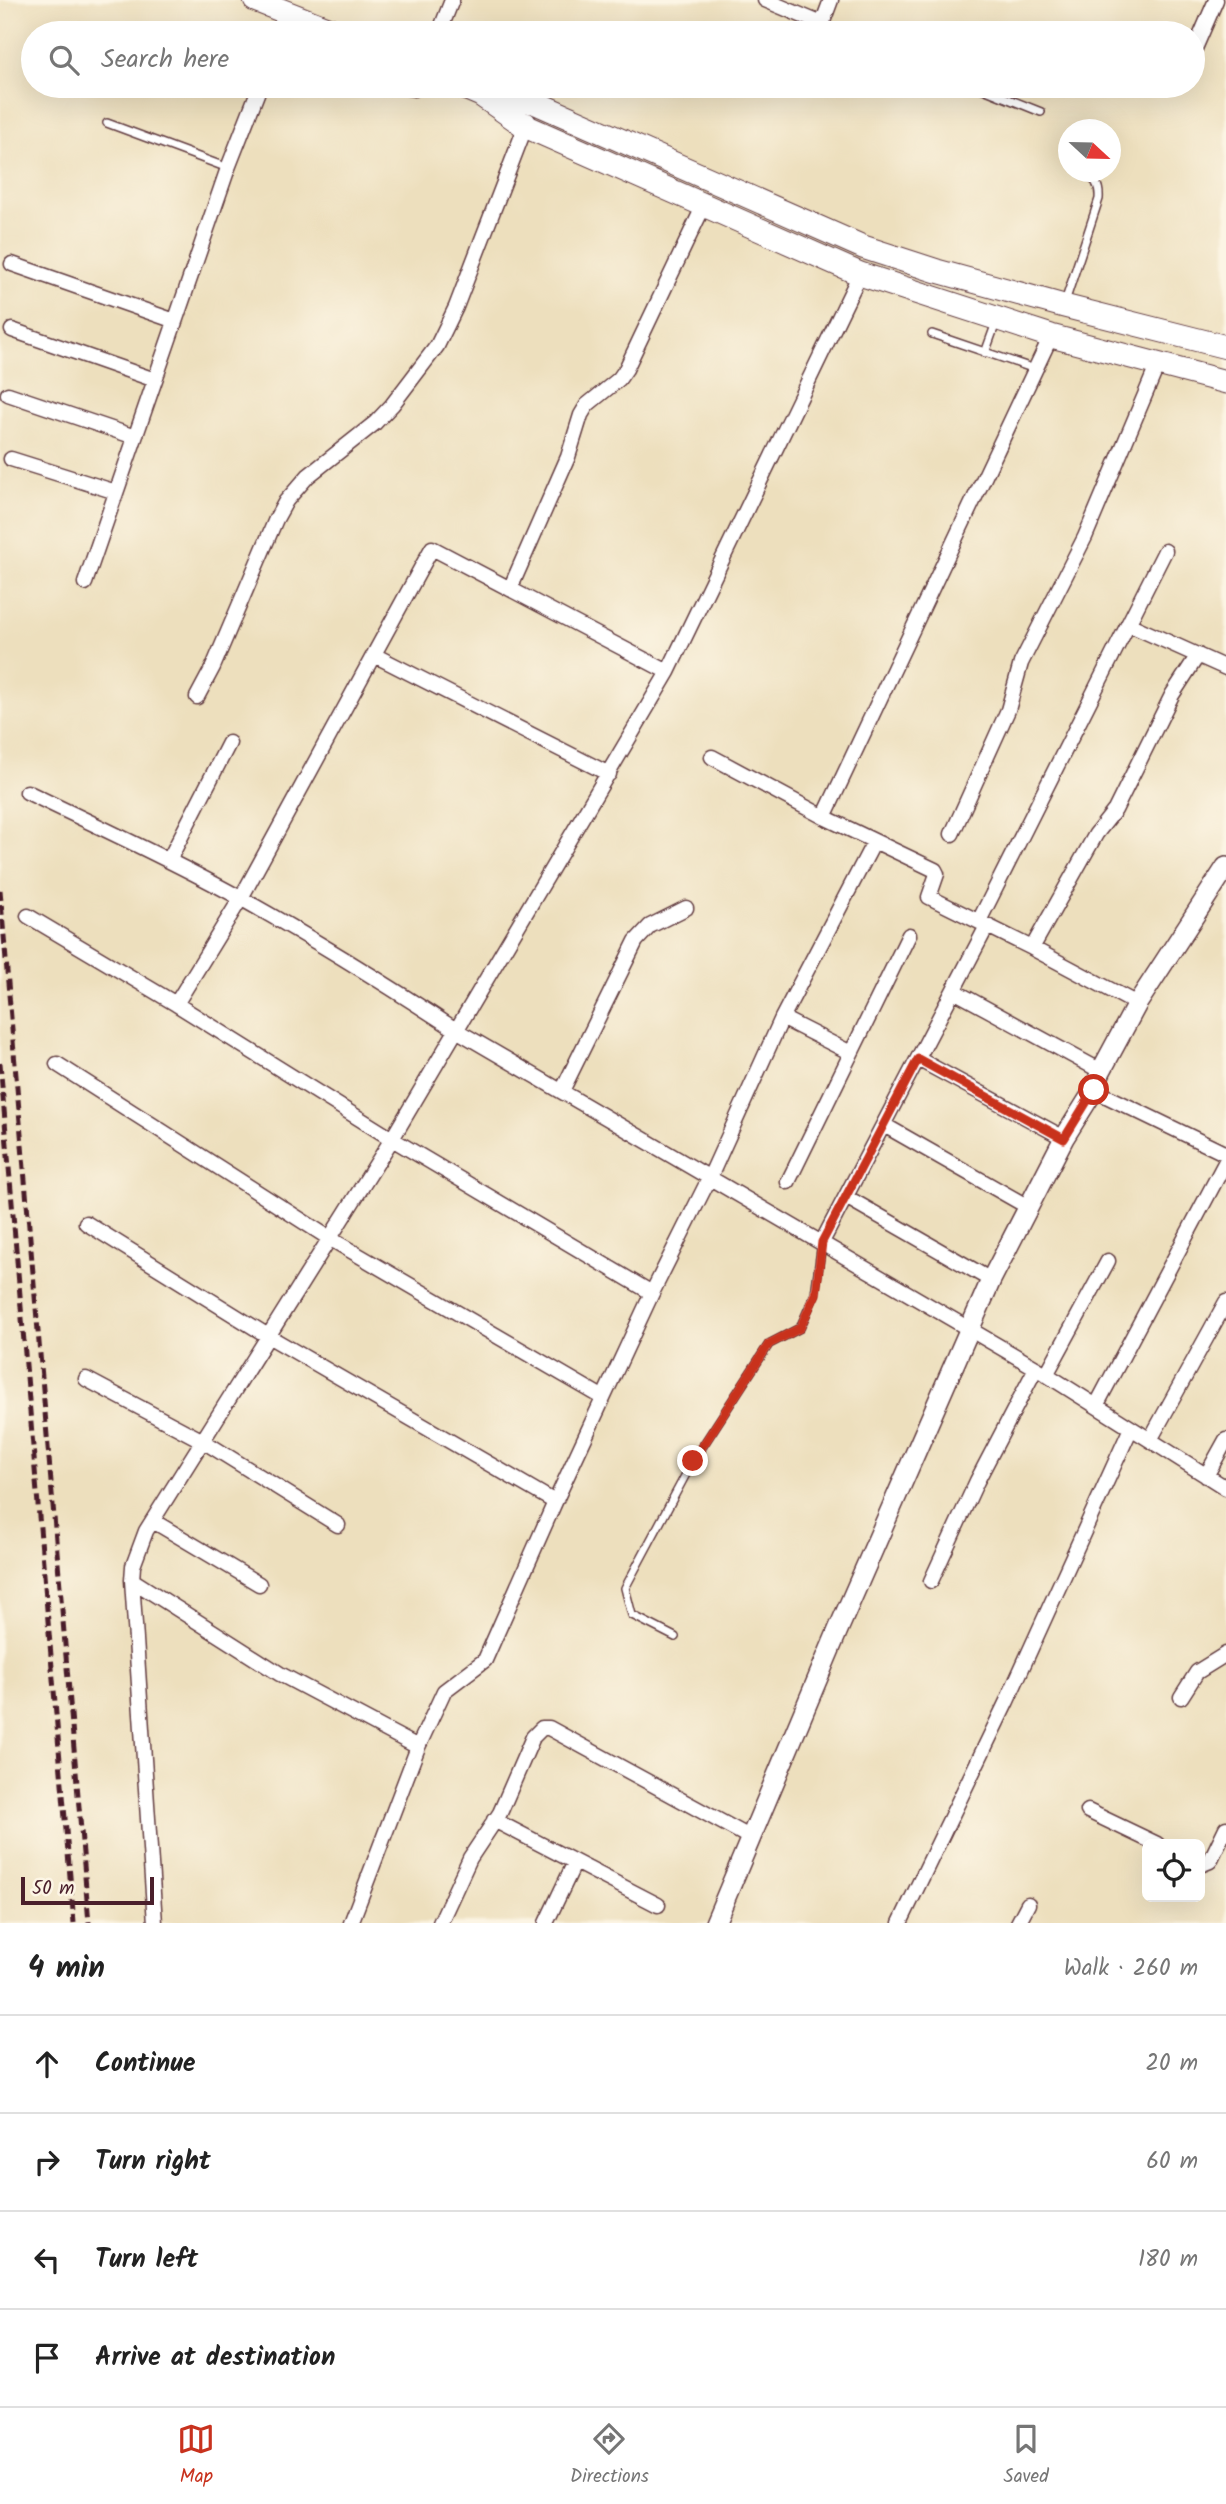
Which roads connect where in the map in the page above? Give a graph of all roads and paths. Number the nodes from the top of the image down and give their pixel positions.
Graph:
1 (452, 0) edge
2 (765, 0) edge
3 (831, 0) edge
4 (1216, 0) edge
5 (264, 3) edge
6 (309, 21) edge
7 (444, 21) edge
8 (815, 21) edge
9 (823, 21) edge
10 (1205, 25) edge
11 (255, 98) edge
12 (485, 98) edge
13 (504, 98) edge
14 (1006, 98) edge
15 (534, 102) junction
16 (1041, 112) dead end
17 (107, 123) dead end
18 (526, 126) junction
19 (228, 168) junction
20 (1096, 182) edge
21 (704, 205) junction
22 (12, 264) dead end
23 (860, 274) junction
24 (1064, 306) junction
25 (998, 318) junction
26 (176, 321) junction
27 (12, 330) dead end
28 (932, 334) dead end
29 (1051, 336) junction
30 (1226, 347) edge
31 (985, 353) junction
32 (1158, 364) junction
33 (1035, 369) junction
34 (155, 380) junction
35 (1226, 382) edge
36 (8, 394) dead end
37 (135, 437) junction
38 (11, 459) dead end
39 (116, 492) junction
40 (1165, 551) dead end
41 (85, 583) dead end
42 (510, 589) junction
43 (1128, 624) junction
44 (374, 655) junction
45 (1198, 655) junction
46 (1226, 668) edge
47 (668, 672) junction
48 (197, 697) dead end
49 (229, 743) dead end
50 (712, 757) dead end
51 (609, 774) junction
52 (27, 793) dead end
53 (824, 817) junction
54 (952, 834) dead end
55 (874, 842) junction
56 (169, 860) junction
57 (1224, 876) edge
58 (241, 898) junction
59 (686, 908) dead end
60 (28, 916) dead end
61 (983, 923) junction
62 (909, 935) dead end
63 (1032, 948) junction
64 (954, 991) junction
65 (176, 1004) junction
66 (1137, 1004) junction
67 (782, 1018) junction
68 (456, 1030) junction
69 (851, 1053) junction
70 (918, 1059) junction
71 (57, 1065) dead end
72 (1098, 1080) junction
73 (562, 1091) junction
74 (884, 1125) junction
75 (392, 1139) junction
76 (1064, 1139) junction
77 (1226, 1154) edge
78 (1226, 1161) edge
79 (710, 1177) junction
80 (788, 1182) dead end
81 (846, 1197) junction
82 (1030, 1208) junction
83 (86, 1223) dead end
84 (329, 1238) junction
85 (822, 1242) junction
86 (1108, 1261) dead end
87 (991, 1280) junction
88 (652, 1293) junction
89 (1226, 1302) edge
90 (969, 1329) junction
91 (268, 1336) junction
92 (1041, 1372) junction
93 (86, 1379) dead end
94 (602, 1397) junction
95 (1096, 1406) junction
96 (1131, 1428) junction
97 (1150, 1440) junction
98 (1226, 1440) edge
99 (203, 1441) junction
100 (1206, 1476) junction
101 (1226, 1488) edge
102 (555, 1502) junction
103 (153, 1521) junction
104 (338, 1525) dead end
105 (132, 1580) junction
106 (931, 1581) dead end
107 (259, 1584) dead end
108 (675, 1637) dead end
109 (1226, 1654) edge
110 (1181, 1697) dead end
111 (418, 1747) junction
112 (1088, 1811) dead end
113 (494, 1820) junction
114 (1226, 1828) edge
115 (751, 1838) junction
116 (1147, 1839) edge
117 (575, 1862) junction
118 (1205, 1862) edge
119 (1028, 1904) dead end
120 (657, 1905) dead end
121 (155, 1923) edge
122 (351, 1923) edge
123 (440, 1923) edge
124 (546, 1923) edge
125 (715, 1923) edge
126 (900, 1923) edge
127 (1018, 1923) edge

1 - 7 street
2 - 8 street
3 - 9 street
4 - 10 street
5 - 6 main road
11 - 19 street
12 - 18 main road
13 - 15 main road
14 - 16 lane
15 - 18 street
15 - 24 main road
17 - 19 lane
18 - 21 main road
18 - 48 street
19 - 26 street
20 - 24 lane
21 - 23 main road
21 - 42 street
22 - 26 street
23 - 25 main road
23 - 47 street
24 - 30 main road
25 - 29 main road
25 - 31 lane
26 - 34 street
27 - 34 street
28 - 31 lane
29 - 32 main road
29 - 33 street
31 - 33 lane
32 - 35 main road
32 - 54 street
33 - 53 street
34 - 37 street
36 - 37 street
37 - 39 street
38 - 39 street
39 - 41 street
40 - 43 street
42 - 44 street
42 - 47 street
43 - 45 street
43 - 61 street
44 - 51 street
44 - 58 street
45 - 46 street
45 - 63 street
47 - 51 street
49 - 56 street
50 - 53 street
51 - 68 street
52 - 56 street
53 - 55 street
55 - 61 street
55 - 67 street
56 - 58 street
57 - 66 street
58 - 65 street
58 - 68 street
59 - 73 street
60 - 65 street
61 - 63 street
61 - 64 street
62 - 69 street
63 - 66 street
64 - 70 street
64 - 72 street
65 - 75 street
66 - 72 street
67 - 69 street
67 - 79 street
68 - 73 street
68 - 75 street
69 - 80 street
70 - 74 street
70 - 76 street
71 - 84 street
72 - 76 street
72 - 77 street
73 - 79 street
74 - 81 street
74 - 82 street
75 - 84 street
75 - 88 street
76 - 82 street
78 - 95 street
79 - 85 street
79 - 88 street
81 - 85 street
81 - 87 street
82 - 87 street
83 - 91 street
84 - 91 street
84 - 94 street
85 - 90 street
85 - 108 lane
86 - 92 street
87 - 90 street
88 - 94 street
89 - 97 street
90 - 92 street
90 - 115 street
91 - 99 street
91 - 102 street
92 - 95 street
92 - 106 street
93 - 99 street
94 - 102 street
95 - 96 street
96 - 97 street
96 - 126 street
97 - 100 street
98 - 100 street
99 - 103 street
99 - 104 street
100 - 101 street
102 - 111 street
103 - 105 street
103 - 107 street
105 - 111 street
105 - 121 street
109 - 110 street
111 - 122 street
112 - 116 street
113 - 115 street
113 - 117 street
113 - 123 street
114 - 118 street
115 - 125 street
117 - 120 street
117 - 124 street
119 - 127 street

